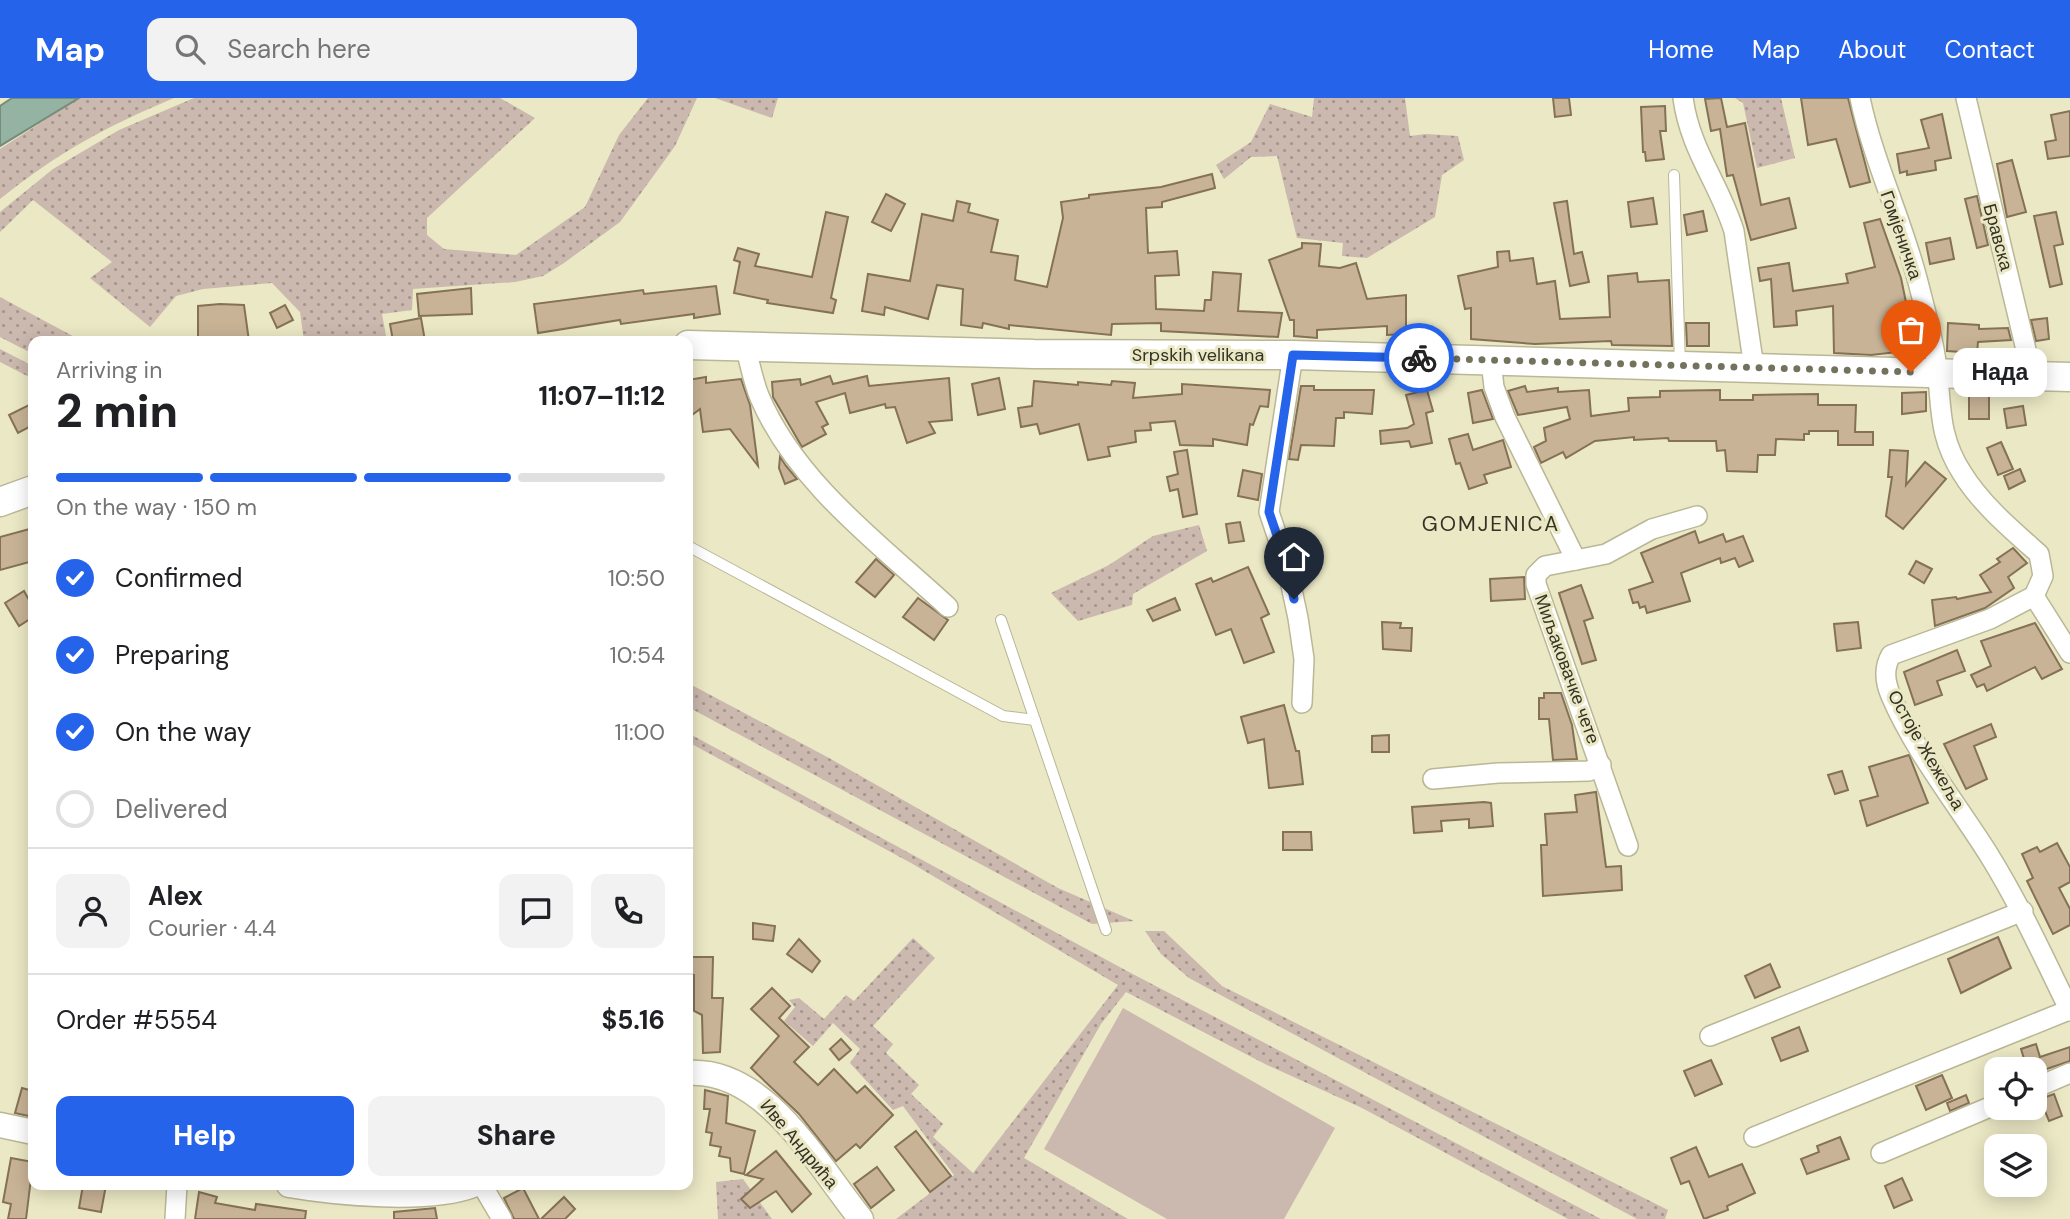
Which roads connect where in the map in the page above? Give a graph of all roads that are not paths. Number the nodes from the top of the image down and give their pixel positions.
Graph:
1 (1683, 98) edge
2 (1860, 98) edge
3 (1966, 98) edge
4 (1674, 175) dead end
5 (693, 345) edge
6 (745, 346) junction
7 (1293, 355) junction
8 (1491, 361) junction
9 (1681, 366) junction
10 (1754, 368) junction
11 (1936, 373) junction
12 (2032, 375) junction
13 (2070, 377) edge
14 (28, 492) edge
15 (0, 502) edge
16 (1697, 516) dead end
17 (693, 549) edge
18 (1576, 560) junction
19 (2034, 596) junction
20 (948, 607) dead end
21 (1001, 620) dead end
22 (2070, 653) edge
23 (1301, 703) dead end
24 (1035, 720) junction
25 (1601, 765) junction
26 (1433, 779) dead end
27 (1628, 846) dead end
28 (2023, 911) junction
29 (1106, 930) dead end
30 (2070, 1011) edge
31 (1710, 1036) dead end
32 (2070, 1073) edge
33 (693, 1074) edge
34 (2047, 1082) edge
35 (1984, 1109) edge
36 (0, 1125) edge
37 (28, 1131) edge
38 (1754, 1137) dead end
39 (1881, 1153) dead end
40 (177, 1190) edge
41 (351, 1190) edge
42 (455, 1190) edge
43 (485, 1190) edge
44 (175, 1219) edge
45 (502, 1219) edge
46 (861, 1219) edge

1 - 10 street
2 - 11 street, Гомјеничка
3 - 12 street, Бравска
4 - 9 lane
5 - 6 main road, Srpskih velikana
6 - 7 main road, Srpskih velikana
6 - 20 street
7 - 8 main road, Srpskih velikana
7 - 23 street
8 - 9 main road, Srpskih velikana
8 - 18 street
9 - 10 main road, Srpskih velikana
10 - 11 main road, Srpskih velikana
11 - 12 main road, Srpskih velikana
11 - 19 street
12 - 13 main road, Srpskih velikana
14 - 15 main road
16 - 18 street, Миљаковачке чете
17 - 24 lane
18 - 25 street, Миљаковачке чете
19 - 22 street
19 - 28 street, Остоје Жежеља
21 - 24 lane
24 - 29 lane
25 - 26 street, Миљаковачке чете
25 - 27 street, Миљаковачке чете
28 - 30 street, Остоје Жежеља
28 - 31 street
30 - 38 street, Остоје Жежеља
32 - 34 street
33 - 46 street, Иве Андрића
35 - 39 street
36 - 37 street
40 - 44 street
41 - 42 street
43 - 45 street

